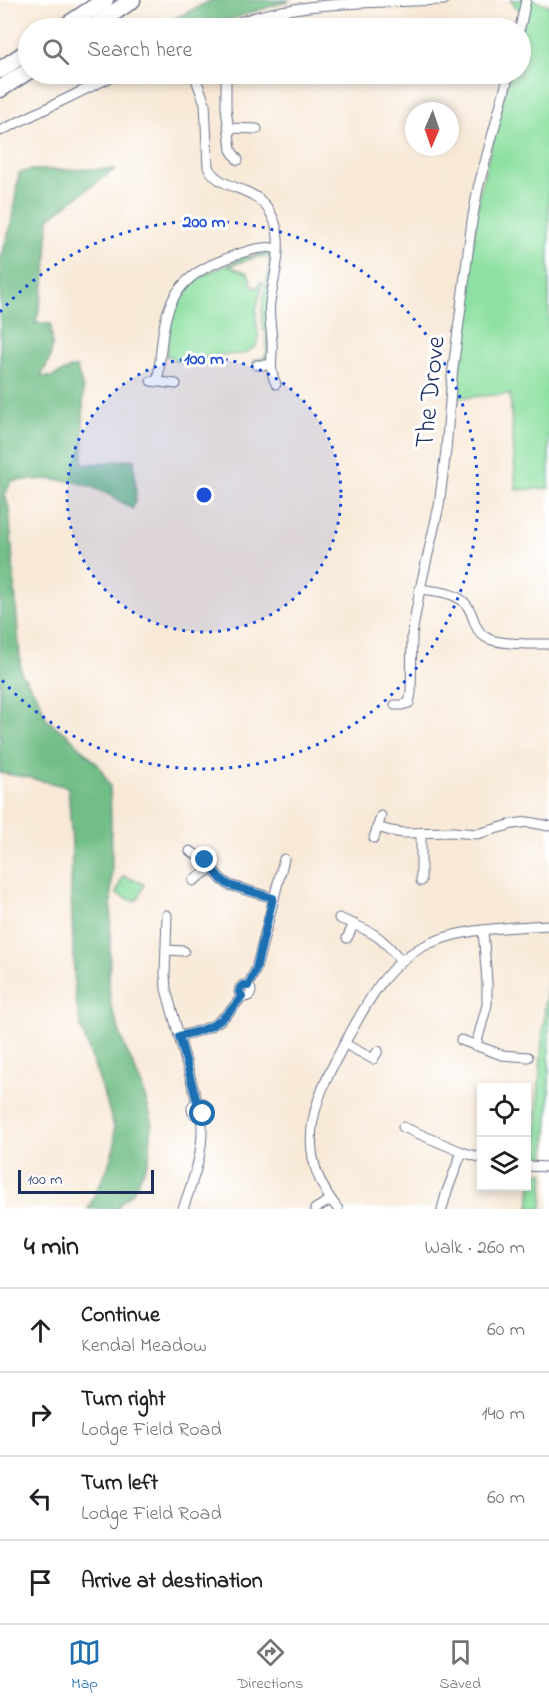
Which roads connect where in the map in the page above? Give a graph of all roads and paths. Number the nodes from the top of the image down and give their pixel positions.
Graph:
1 (105, 0) edge
2 (132, 0) edge
3 (444, 0) edge
4 (526, 0) edge
5 (78, 18) edge
6 (106, 18) edge
7 (250, 18) edge
8 (522, 18) edge
9 (18, 58) edge
10 (0, 70) edge
11 (18, 77) edge
12 (96, 84) edge
13 (198, 84) edge
14 (226, 84) edge
15 (505, 84) edge
16 (0, 89) edge
17 (230, 128) junction
18 (257, 129) dead end
19 (0, 131) edge
20 (238, 160) dead end
21 (277, 249) junction
22 (257, 365) dead end
23 (270, 365) junction
24 (176, 384) dead end
25 (276, 384) dead end
26 (420, 589) junction
27 (549, 644) edge
28 (395, 705) dead end
29 (381, 816) dead end
30 (549, 826) edge
31 (377, 827) junction
32 (421, 833) junction
33 (374, 838) dead end
34 (190, 851) dead end
35 (284, 859) dead end
36 (213, 867) junction
37 (410, 867) dead end
38 (421, 867) junction
39 (193, 881) dead end
40 (421, 881) dead end
41 (273, 898) junction
42 (167, 915) dead end
43 (339, 918) dead end
44 (354, 924) junction
45 (549, 925) edge
46 (483, 930) junction
47 (347, 938) dead end
48 (166, 950) junction
49 (184, 951) dead end
50 (400, 961) junction
51 (179, 1036) junction
52 (461, 1040) dead end
53 (345, 1044) junction
54 (477, 1045) junction
55 (378, 1051) dead end
56 (516, 1056) junction
57 (528, 1057) dead end
58 (514, 1068) dead end
59 (403, 1127) dead end
60 (462, 1152) junction
61 (477, 1156) edge
62 (531, 1166) edge
63 (549, 1167) edge
64 (330, 1200) junction
65 (183, 1207) edge
66 (196, 1209) edge
67 (315, 1209) edge
68 (338, 1209) edge
69 (442, 1209) edge

1 - 5 highway
2 - 6 highway
3 - 7 street
4 - 8 street
9 - 10 highway
11 - 16 highway
12 - 19 street
13 - 21 street
14 - 17 street
15 - 26 street, The Drove
17 - 18 street
17 - 20 street
21 - 23 street
21 - 24 street
22 - 23 street
23 - 25 street
26 - 27 street
26 - 28 street, The Drove
29 - 31 street
30 - 32 street
31 - 32 street
31 - 33 street
32 - 38 street
34 - 36 street
35 - 41 street
36 - 39 street
36 - 41 street
37 - 38 street
38 - 40 street
41 - 51 street
42 - 48 street
43 - 44 street
44 - 47 street
44 - 50 street
45 - 46 street
46 - 50 street
46 - 54 street
48 - 49 street
48 - 51 street
50 - 53 street
51 - 65 street
52 - 54 street
53 - 55 street
53 - 64 street
54 - 56 street
56 - 57 street
56 - 58 street
59 - 60 street
60 - 61 street
60 - 69 street
62 - 63 street
64 - 67 street
64 - 68 street
65 - 66 street

